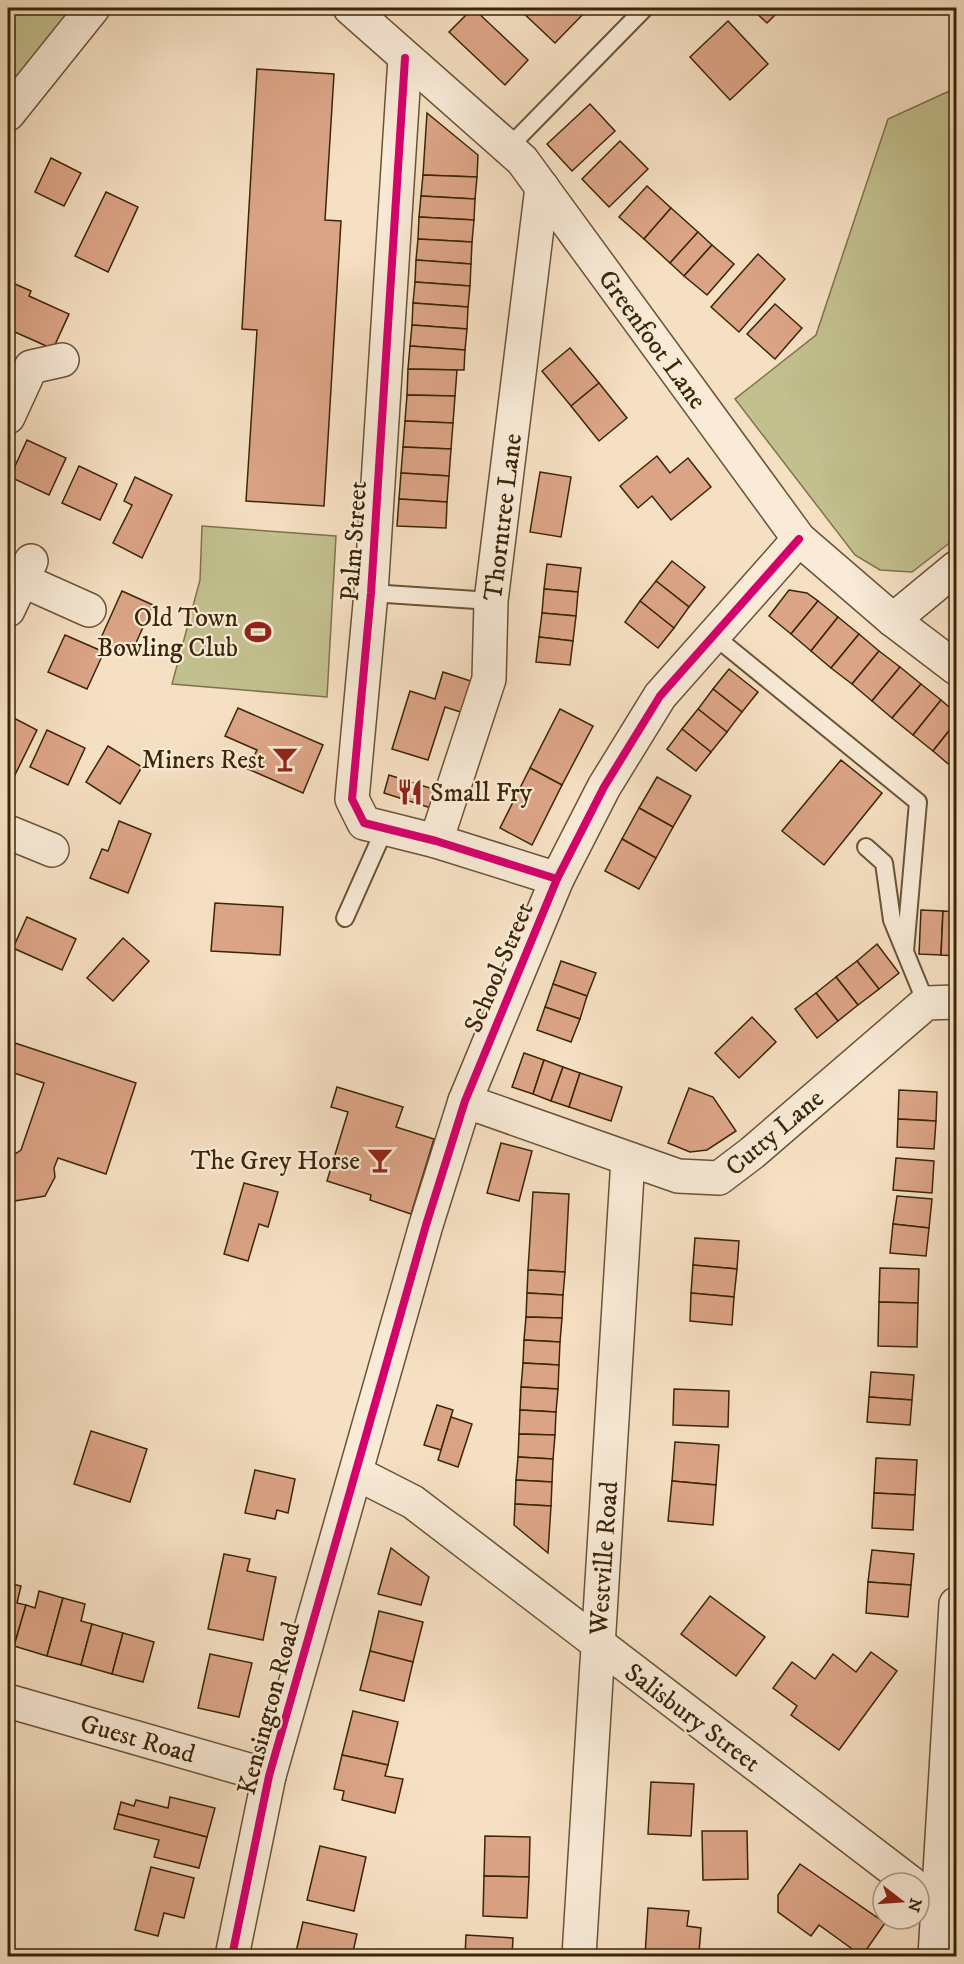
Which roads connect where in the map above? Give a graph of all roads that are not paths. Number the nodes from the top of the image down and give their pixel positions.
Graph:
1 (93, 8) edge
2 (350, 8) edge
3 (645, 8) edge
4 (405, 58) junction
5 (8, 114) edge
6 (508, 148) junction
7 (542, 187) junction
8 (62, 360) dead end
9 (8, 417) edge
10 (800, 539) junction
11 (957, 568) edge
12 (371, 592) junction
13 (490, 601) junction
14 (8, 610) edge
15 (89, 610) dead end
16 (893, 620) junction
17 (713, 635) junction
18 (957, 668) edge
19 (385, 828) junction
20 (8, 832) edge
21 (436, 841) junction
22 (866, 847) dead end
23 (52, 850) dead end
24 (558, 879) junction
25 (345, 918) dead end
26 (905, 951) junction
27 (941, 1002) edge
28 (465, 1101) junction
29 (628, 1159) junction
30 (356, 1473) junction
31 (957, 1604) edge
32 (598, 1644) junction
33 (8, 1701) edge
34 (953, 1704) edge
35 (269, 1776) junction
36 (895, 1871) edge
37 (938, 1904) edge
38 (232, 1956) edge
39 (579, 1956) edge
40 (935, 1956) edge

1 - 5 street
2 - 4 street, Greenfoot Lane
3 - 6 lane
4 - 6 street, Greenfoot Lane
4 - 12 street, Palm Street
6 - 7 street, Greenfoot Lane
7 - 10 street, Greenfoot Lane
7 - 13 street, Thorntree Lane
8 - 9 street
10 - 16 street, Greenfoot Lane
10 - 17 street, School Street
11 - 16 street
12 - 13 lane
12 - 19 street, Palm Street
13 - 21 street, Thorntree Lane
14 - 15 street
16 - 18 street, Greenfoot Lane
17 - 24 street, School Street
17 - 26 lane
19 - 21 street, Palm Street
19 - 25 lane
20 - 23 street
21 - 24 street, Palm Street
22 - 26 lane
24 - 28 street, School Street
26 - 27 lane
27 - 29 street, Cutty Lane
28 - 29 street, Cutty Lane
28 - 30 street, School Street
29 - 32 street, Westville Road
30 - 32 street, Salisbury Street
30 - 35 street, Kensington Road
31 - 34 street
32 - 36 street, Salisbury Street
32 - 39 street, Westville Road
33 - 35 street, Guest Road
34 - 37 street
35 - 38 street, Kensington Road
37 - 40 street

